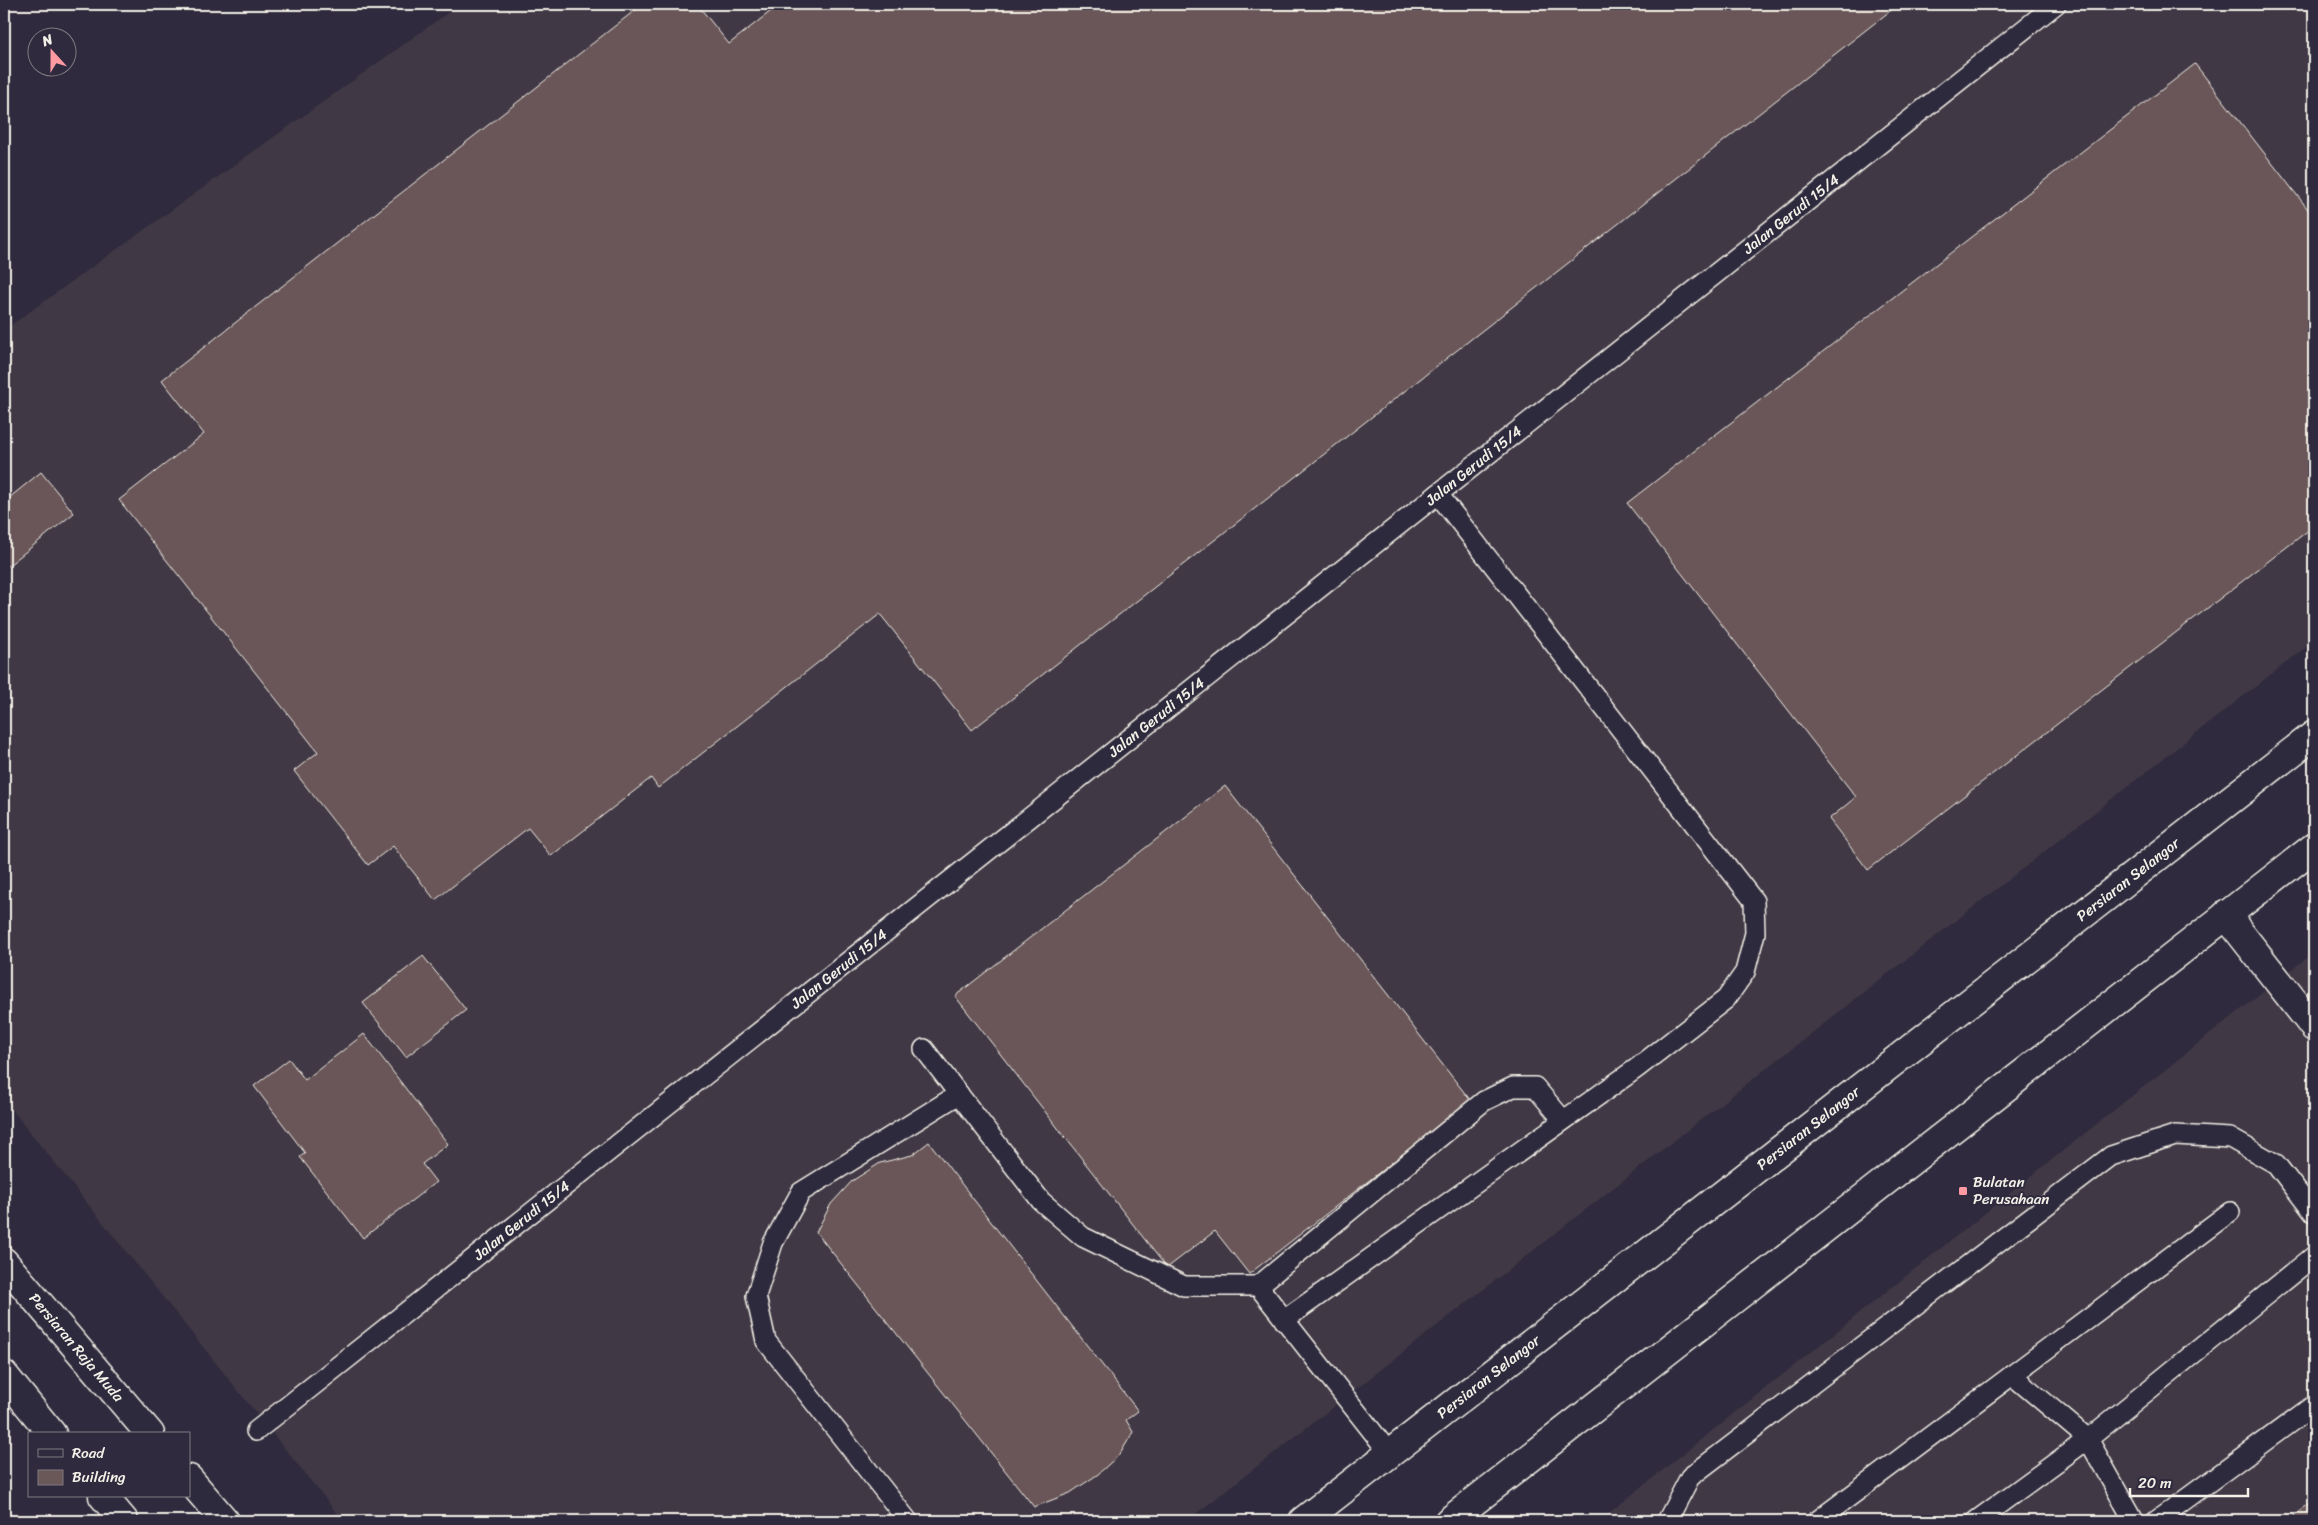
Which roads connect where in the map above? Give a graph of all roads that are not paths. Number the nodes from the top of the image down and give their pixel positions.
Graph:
1 (2056, 4) edge
2 (1438, 494) junction
3 (2314, 735) edge
4 (2314, 847) edge
5 (2226, 915) junction
6 (2314, 1027) edge
7 (924, 1049) dead end
8 (959, 1094) junction
9 (1563, 1120) junction
10 (2230, 1212) dead end
11 (2314, 1213) edge
12 (2314, 1256) edge
13 (4, 1262) edge
14 (1258, 1286) junction
15 (1284, 1320) junction
16 (4, 1374) edge
17 (2012, 1375) junction
18 (2314, 1405) edge
19 (256, 1431) dead end
20 (50, 1432) edge
21 (148, 1432) edge
22 (2088, 1440) junction
23 (1390, 1454) junction
24 (190, 1480) edge
25 (105, 1498) edge
26 (124, 1521) edge
27 (225, 1521) edge
28 (908, 1521) edge
29 (1303, 1521) edge
30 (1449, 1521) edge
31 (1667, 1521) edge
32 (1817, 1521) edge
33 (1976, 1521) edge
34 (2134, 1521) edge
35 (2156, 1521) edge

1 - 2 lane, Jalan Gerudi 15/4
2 - 9 lane
2 - 19 lane, Jalan Gerudi 15/4
3 - 23 main road, Persiaran Selangor
4 - 5 main road
5 - 6 main road
5 - 30 main road
7 - 8 lane
8 - 14 lane
8 - 28 lane
9 - 14 lane
9 - 15 lane
10 - 17 lane
11 - 31 lane
12 - 22 lane
13 - 21 main road, Persiaran Raja Muda
14 - 15 lane
15 - 23 lane
16 - 20 main road
17 - 22 lane
17 - 32 lane
18 - 35 lane
22 - 33 lane
22 - 34 lane
23 - 29 main road, Persiaran Selangor
24 - 27 main road
25 - 26 main road

